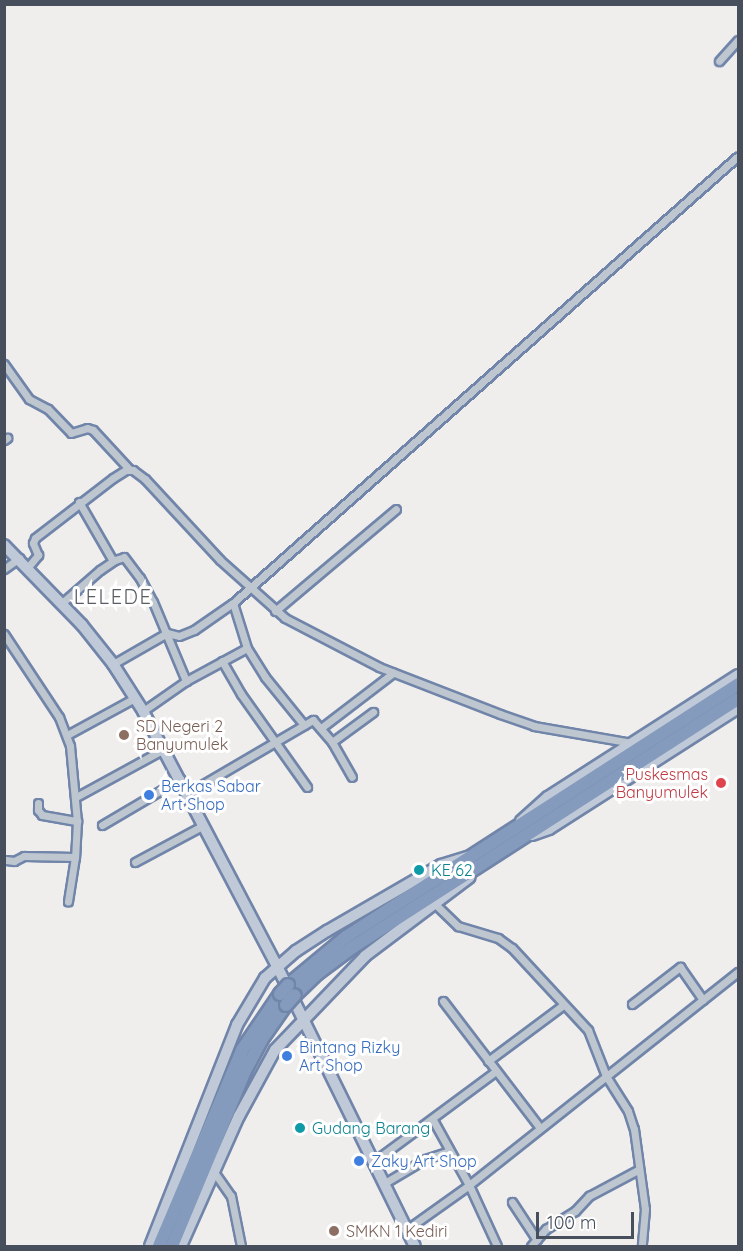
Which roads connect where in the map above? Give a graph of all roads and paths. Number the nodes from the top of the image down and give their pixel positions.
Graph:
1 (738, 40) edge
2 (719, 61) dead end
3 (738, 156) edge
4 (4, 364) edge
5 (130, 470) junction
6 (79, 502) junction
7 (396, 509) dead end
8 (4, 544) edge
9 (19, 558) junction
10 (113, 561) junction
11 (28, 567) junction
12 (4, 569) edge
13 (251, 587) junction
14 (63, 603) junction
15 (233, 603) junction
16 (276, 611) junction
17 (167, 633) junction
18 (4, 634) edge
19 (247, 648) junction
20 (222, 661) junction
21 (113, 664) junction
22 (393, 673) junction
23 (738, 675) edge
24 (186, 681) junction
25 (738, 684) edge
26 (135, 698) junction
27 (738, 699) edge
28 (738, 708) edge
29 (143, 711) junction
30 (373, 712) dead end
31 (304, 725) junction
32 (321, 728) junction
33 (67, 735) junction
34 (276, 741) junction
35 (332, 742) junction
36 (632, 743) junction
37 (164, 749) junction
38 (352, 777) dead end
39 (180, 779) junction
40 (307, 787) dead end
41 (188, 793) junction
42 (76, 797) junction
43 (38, 804) dead end
44 (77, 821) junction
45 (102, 825) dead end
46 (204, 825) junction
47 (517, 826) junction
48 (526, 836) junction
49 (470, 856) junction
50 (75, 857) junction
51 (6, 860) dead end
52 (135, 862) dead end
53 (481, 865) junction
54 (68, 901) dead end
55 (435, 904) junction
56 (277, 966) junction
57 (738, 972) edge
58 (287, 995) junction
59 (702, 1000) junction
60 (443, 1001) dead end
61 (632, 1004) dead end
62 (563, 1005) junction
63 (302, 1020) junction
64 (488, 1061) junction
65 (496, 1071) junction
66 (606, 1076) junction
67 (433, 1120) junction
68 (540, 1128) junction
69 (449, 1151) junction
70 (373, 1162) junction
71 (638, 1170) junction
72 (214, 1172) junction
73 (383, 1184) junction
74 (469, 1185) junction
75 (512, 1202) dead end
76 (406, 1230) junction
77 (537, 1240) junction
78 (150, 1246) edge
79 (159, 1246) edge
80 (172, 1246) edge
81 (181, 1246) edge
82 (241, 1246) edge
83 (415, 1246) edge
84 (497, 1246) edge
85 (531, 1246) edge
86 (642, 1246) edge

1 - 2 street
3 - 13 street
4 - 5 street
5 - 6 street
5 - 13 street
6 - 10 street
6 - 11 street
7 - 16 street
8 - 9 street
9 - 11 street
9 - 12 street
10 - 14 street
10 - 17 street
11 - 14 street
13 - 15 street
13 - 16 street
14 - 21 street
15 - 17 street
15 - 19 street
16 - 22 street
17 - 21 street
17 - 24 street
18 - 33 street
19 - 20 street
19 - 31 street
20 - 24 street
20 - 34 street
21 - 26 street
22 - 32 street
22 - 36 street
23 - 36 street
24 - 29 street
25 - 47 highway
26 - 29 street
26 - 33 street
27 - 48 highway
28 - 48 street
29 - 37 street
30 - 35 street
31 - 32 street
31 - 34 street
32 - 35 street
33 - 42 street
34 - 40 street
34 - 41 street
35 - 38 street
36 - 47 street
37 - 39 street
37 - 42 street
39 - 41 street
39 - 45 street
41 - 46 street
42 - 44 street
43 - 44 street
44 - 50 street
46 - 52 street
46 - 56 street
47 - 49 highway
48 - 53 highway
49 - 56 street
49 - 58 highway
50 - 51 street
50 - 54 street
53 - 55 street
53 - 58 highway
55 - 62 street
55 - 63 street
56 - 63 street
56 - 78 street
57 - 59 street
58 - 79 highway
58 - 80 highway
59 - 61 street
59 - 66 street
60 - 64 street
62 - 64 street
62 - 66 street
63 - 70 street
63 - 72 street
64 - 65 street
65 - 67 street
65 - 68 street
66 - 68 street
66 - 71 street
67 - 69 street
67 - 70 street
68 - 74 street
69 - 73 street
69 - 74 street
70 - 73 street
71 - 77 street
71 - 86 street
72 - 81 street
72 - 82 street
73 - 76 street
74 - 76 street
74 - 84 street
75 - 77 street
76 - 83 street
77 - 85 street

